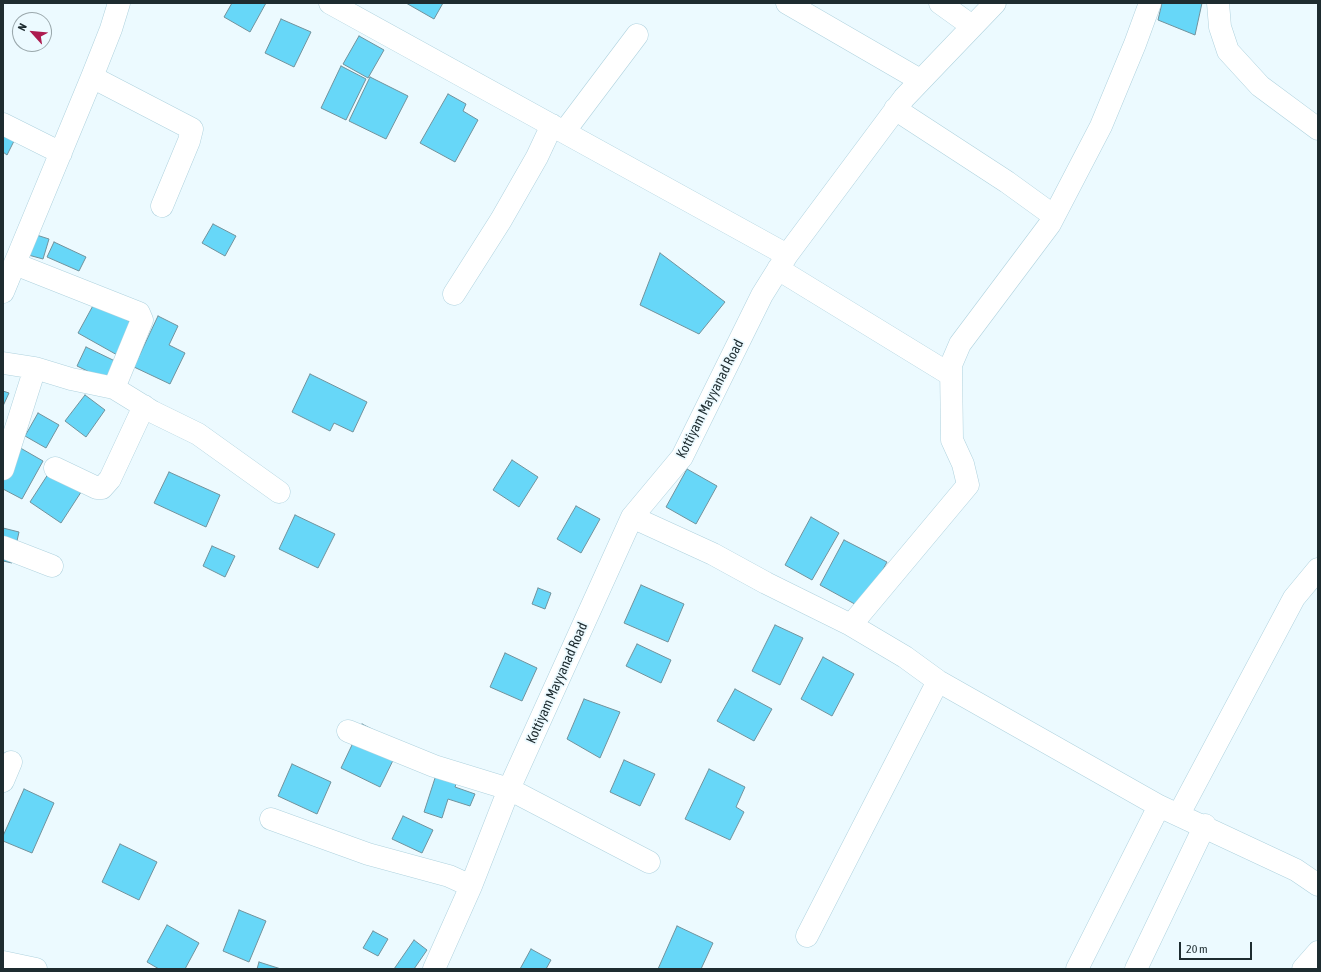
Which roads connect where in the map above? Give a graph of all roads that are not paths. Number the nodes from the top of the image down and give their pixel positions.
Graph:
1 (119, 3) edge
2 (330, 3) edge
3 (787, 3) edge
4 (940, 3) edge
5 (995, 3) edge
6 (1150, 3) edge
7 (1218, 3) edge
8 (972, 26) junction
9 (637, 35) dead end
10 (92, 77) junction
11 (920, 80) junction
12 (895, 109) junction
13 (3, 124) edge
14 (558, 128) junction
15 (1318, 129) edge
16 (61, 152) junction
17 (162, 206) dead end
18 (1054, 216) junction
19 (783, 262) junction
20 (7, 277) edge
21 (454, 294) dead end
22 (3, 363) edge
23 (35, 368) junction
24 (951, 375) junction
25 (114, 388) junction
26 (144, 406) junction
27 (55, 468) dead end
28 (3, 469) edge
29 (279, 492) dead end
30 (632, 517) junction
31 (3, 547) edge
32 (52, 566) dead end
33 (1318, 569) edge
34 (851, 625) junction
35 (938, 681) junction
36 (348, 731) dead end
37 (509, 789) junction
38 (1159, 806) junction
39 (1179, 814) junction
40 (270, 819) dead end
41 (1205, 826) junction
42 (648, 862) dead end
43 (1318, 885) edge
44 (471, 886) junction
45 (807, 936) dead end
46 (1318, 952) edge
47 (4, 965) edge
48 (36, 969) edge
49 (434, 969) edge
50 (1077, 969) edge
51 (1136, 969) edge
52 (1304, 969) edge

1 - 10 street
2 - 14 street
3 - 11 street
4 - 8 street
5 - 8 street, Kottiyam Mayyanad Road
6 - 18 street
7 - 15 street
8 - 11 street, Kottiyam Mayyanad Road
9 - 14 street
10 - 16 street
10 - 17 street
11 - 12 street, Kottiyam Mayyanad Road
12 - 18 street
12 - 19 street, Kottiyam Mayyanad Road
13 - 16 street
14 - 19 street
14 - 21 street
16 - 20 street
18 - 24 street
19 - 24 street
19 - 30 street, Kottiyam Mayyanad Road
20 - 25 street
22 - 23 street
23 - 25 street
23 - 28 street
24 - 34 street
25 - 26 street
26 - 27 street
26 - 29 street
30 - 34 street
30 - 37 street, Kottiyam Mayyanad Road
31 - 32 street
33 - 39 street
34 - 35 street
35 - 38 street
35 - 45 street
36 - 37 street
37 - 42 street
37 - 44 street, Kottiyam Mayyanad Road
38 - 39 street
38 - 50 street
39 - 41 street
40 - 44 street
41 - 43 street
41 - 51 street
44 - 49 street, Kottiyam Mayyanad Road
46 - 52 street
47 - 48 street

